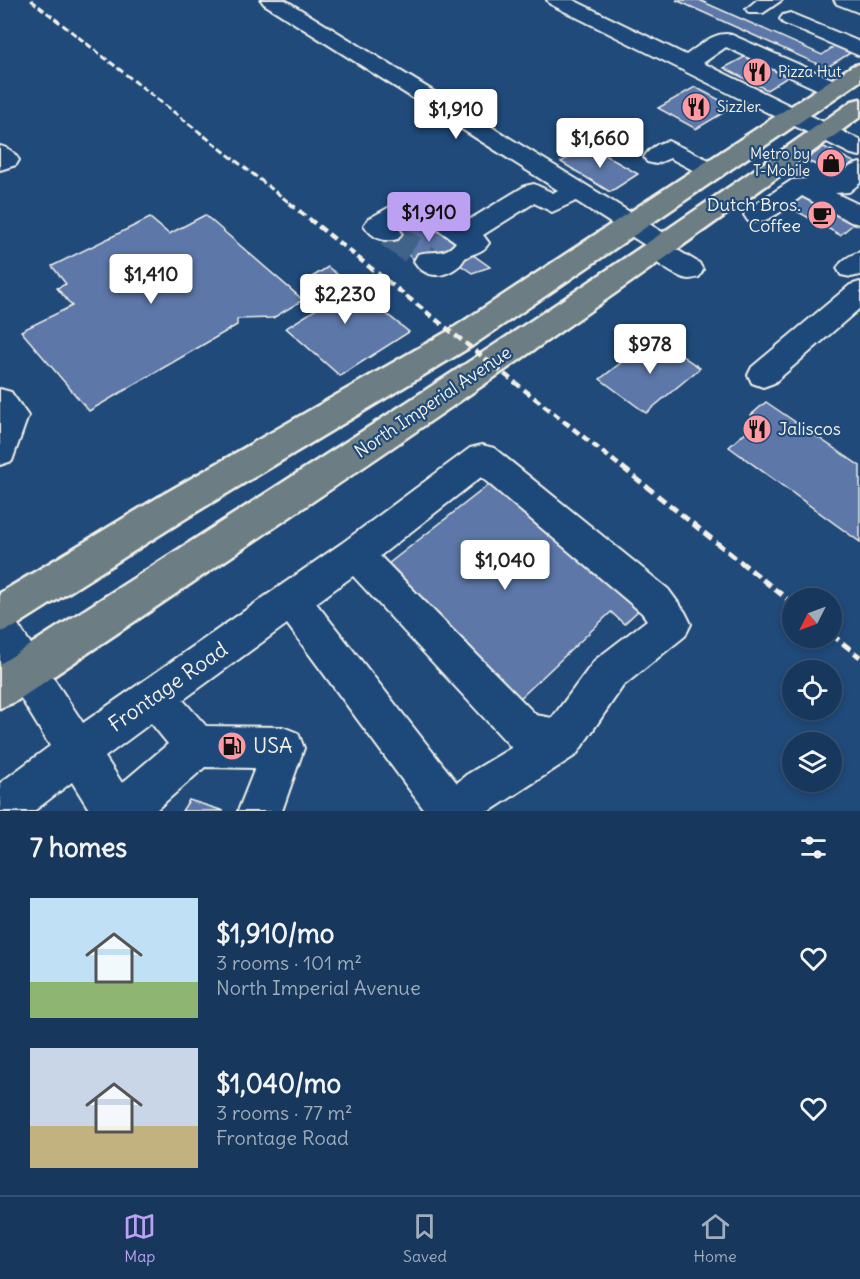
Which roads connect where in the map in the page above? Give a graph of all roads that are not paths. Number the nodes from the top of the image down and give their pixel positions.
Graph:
1 (271, 0) edge
2 (557, 0) edge
3 (844, 0) edge
4 (860, 7) edge
5 (790, 19) dead end
6 (860, 50) edge
7 (687, 64) junction
8 (860, 71) edge
9 (833, 88) junction
10 (860, 106) edge
11 (792, 116) junction
12 (824, 132) junction
13 (860, 149) edge
14 (656, 157) dead end
15 (786, 158) junction
16 (713, 171) junction
17 (860, 171) edge
18 (576, 190) junction
19 (750, 211) junction
20 (860, 216) edge
21 (632, 224) junction
22 (389, 233) dead end
23 (660, 246) junction
24 (689, 270) dead end
25 (857, 274) edge
26 (763, 375) dead end
27 (4, 413) edge
28 (0, 452) edge
29 (346, 561) junction
30 (292, 600) junction
31 (0, 614) edge
32 (0, 630) edge
33 (13, 679) edge
34 (154, 697) junction
35 (561, 740) junction
36 (197, 746) junction
37 (78, 752) junction
38 (0, 810) edge
39 (115, 811) edge
40 (122, 811) edge
41 (260, 811) edge
42 (451, 811) edge
43 (459, 811) edge

1 - 18 street
2 - 7 street
3 - 4 street
5 - 6 street
7 - 9 street
7 - 11 street
8 - 9 highway, North Imperial Avenue
9 - 11 highway, North Imperial Avenue
10 - 12 highway, North Imperial Avenue
11 - 12 street
11 - 16 highway, North Imperial Avenue
12 - 13 street
12 - 15 highway, North Imperial Avenue
14 - 16 street
15 - 17 street
15 - 19 highway, North Imperial Avenue
16 - 21 highway, North Imperial Avenue
18 - 21 street
18 - 22 street
19 - 20 street
19 - 23 highway, North Imperial Avenue
21 - 23 street
21 - 31 highway, North Imperial Avenue
23 - 24 street
23 - 33 highway, North Imperial Avenue
25 - 26 street
27 - 28 street
29 - 30 street, Frontage Road
29 - 35 street
29 - 35 street, Frontage Road
30 - 34 street, Frontage Road
30 - 42 street
32 - 33 street
33 - 37 street
34 - 36 street
34 - 37 street, Frontage Road
35 - 43 street
36 - 40 street
36 - 41 street
37 - 38 street, Frontage Road
37 - 39 street

